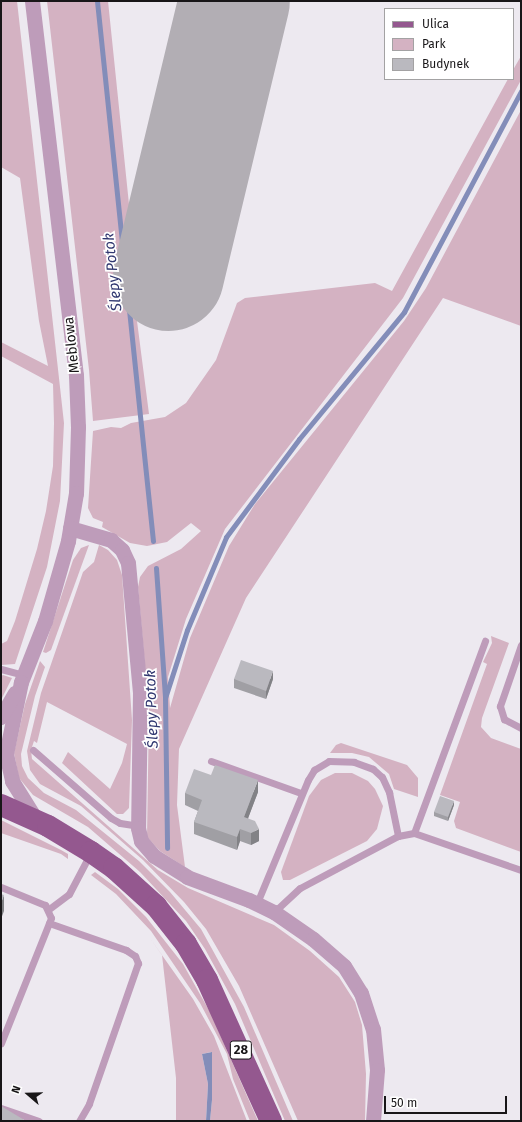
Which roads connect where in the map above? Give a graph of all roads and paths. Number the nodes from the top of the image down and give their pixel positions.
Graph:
1 (32, 1) edge
2 (70, 528) junction
3 (486, 641) dead end
4 (521, 645) edge
5 (1, 669) edge
6 (22, 679) junction
7 (1, 717) edge
8 (521, 728) edge
9 (33, 750) dead end
10 (4, 760) edge
11 (211, 761) dead end
12 (301, 793) junction
13 (1, 805) edge
14 (37, 821) junction
15 (138, 826) junction
16 (414, 833) junction
17 (398, 836) junction
18 (91, 852) junction
19 (521, 870) edge
20 (1, 887) edge
21 (257, 903) junction
22 (49, 909) junction
23 (274, 912) junction
24 (49, 923) junction
25 (1, 1043) edge
26 (1, 1108) edge
27 (39, 1121) edge
28 (79, 1121) edge
29 (271, 1121) edge
30 (373, 1121) edge

1 - 2 street, Meblowa
2 - 6 street, Meblowa
2 - 15 street
3 - 16 lane
4 - 8 lane
5 - 6 lane
6 - 7 street, Meblowa
6 - 10 street, Meblowa
9 - 15 lane
10 - 14 street, Meblowa
11 - 12 lane
12 - 17 lane
12 - 21 lane
13 - 14 main road, 28
14 - 18 main road, 28
15 - 21 street
16 - 17 lane
16 - 19 lane
17 - 23 lane
18 - 22 lane
18 - 29 main road, 28
20 - 22 lane
21 - 23 street
22 - 24 lane
23 - 30 street
24 - 25 lane
24 - 28 lane
26 - 27 lane

